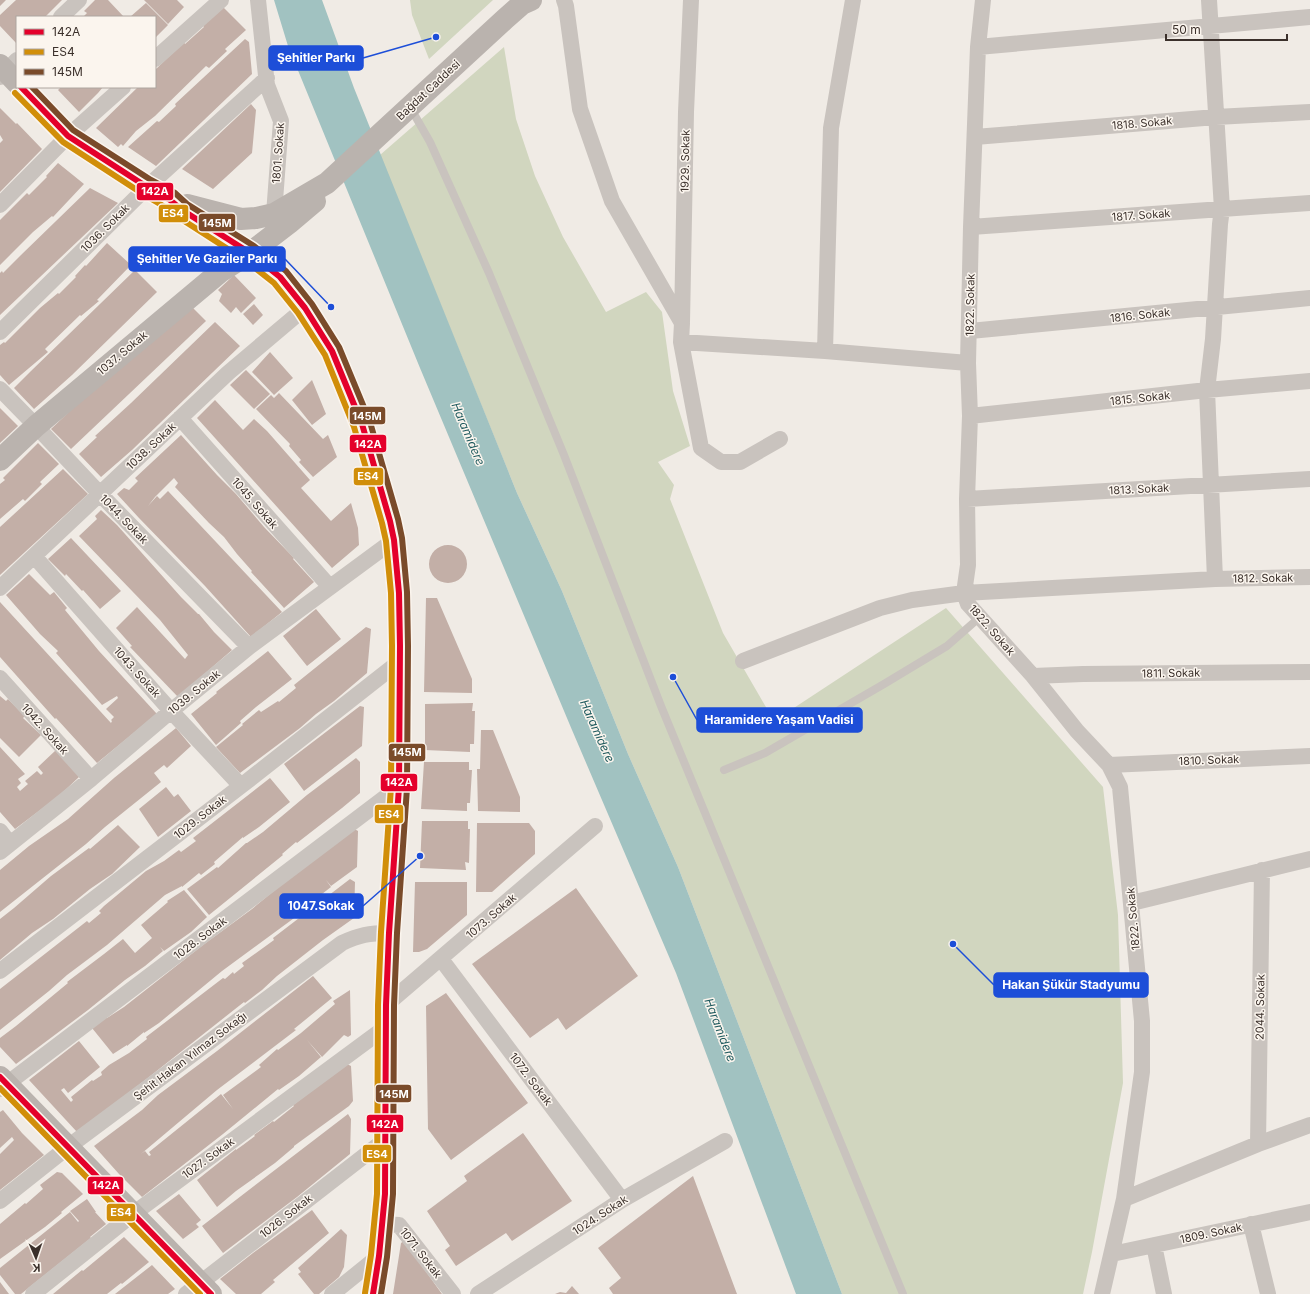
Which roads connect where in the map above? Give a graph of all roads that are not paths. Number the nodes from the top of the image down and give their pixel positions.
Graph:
1 (79, 0) edge
2 (220, 0) edge
3 (258, 0) edge
4 (530, 0) edge
5 (564, 0) edge
6 (691, 0) edge
7 (853, 0) edge
8 (983, 0) edge
9 (1209, 0) edge
10 (62, 16) edge
11 (1310, 17) edge
12 (1210, 26) junction
13 (978, 47) junction
14 (156, 58) edge
15 (267, 78) junction
16 (22, 88) edge
17 (122, 88) edge
18 (410, 106) junction
19 (1310, 112) edge
20 (1216, 117) junction
21 (68, 136) junction
22 (974, 136) junction
23 (327, 183) junction
24 (147, 187) junction
25 (170, 200) junction
26 (1310, 204) edge
27 (0, 205) edge
28 (1222, 209) junction
29 (274, 214) junction
30 (971, 227) junction
31 (250, 253) junction
32 (1310, 298) edge
33 (1214, 307) junction
34 (305, 308) junction
35 (682, 323) junction
36 (970, 331) junction
37 (0, 332) edge
38 (681, 342) junction
39 (825, 351) junction
40 (968, 363) junction
41 (1310, 381) edge
42 (0, 390) edge
43 (1208, 390) junction
44 (970, 416) junction
45 (180, 418) junction
46 (36, 426) junction
47 (780, 440) dead end
48 (0, 460) edge
49 (1310, 479) edge
50 (1212, 484) junction
51 (100, 494) junction
52 (967, 499) junction
53 (394, 540) junction
54 (34, 556) junction
55 (1310, 577) edge
56 (1216, 579) junction
57 (330, 587) junction
58 (0, 588) edge
59 (964, 593) junction
60 (980, 617) junction
61 (249, 647) junction
62 (744, 661) dead end
63 (399, 662) junction
64 (1310, 672) edge
65 (1033, 676) junction
66 (0, 678) edge
67 (171, 711) junction
68 (1310, 756) edge
69 (1109, 765) junction
70 (724, 770) dead end
71 (91, 779) junction
72 (241, 786) junction
73 (400, 787) junction
74 (595, 826) dead end
75 (0, 831) edge
76 (5, 848) edge
77 (1310, 860) edge
78 (1262, 870) junction
79 (1132, 903) junction
80 (389, 933) junction
81 (441, 959) junction
82 (0, 971) edge
83 (386, 1005) junction
84 (386, 1027) junction
85 (2, 1084) edge
86 (1310, 1126) edge
87 (386, 1139) junction
88 (725, 1141) dead end
89 (1258, 1144) junction
90 (68, 1147) junction
91 (1124, 1198) junction
92 (622, 1200) junction
93 (0, 1201) edge
94 (1310, 1212) edge
95 (133, 1214) junction
96 (383, 1224) junction
97 (1251, 1224) junction
98 (1154, 1245) junction
99 (1112, 1254) junction
100 (379, 1256) junction
101 (199, 1290) edge
102 (33, 1294) edge
103 (332, 1294) edge
104 (373, 1294) edge
105 (453, 1294) edge
106 (478, 1294) edge
107 (903, 1294) edge
108 (1102, 1294) edge
109 (1164, 1294) edge
110 (1268, 1294) edge

1 - 10 street
2 - 14 street
3 - 15 street, 1801. Sokak
4 - 18 main road, Bağdat Caddesi
5 - 35 street
6 - 35 street, 1929. Sokak
7 - 39 street
8 - 13 street, 1822. Sokak
9 - 12 street
11 - 12 street
12 - 13 street
12 - 20 street
13 - 22 street, 1822. Sokak
15 - 24 street, 1036. Sokak
15 - 29 street, 1801. Sokak
16 - 21 main road
17 - 21 street
18 - 23 main road, Bağdat Caddesi
18 - 107 lane
19 - 20 street, 1818. Sokak
20 - 22 street, 1818. Sokak
20 - 28 street
21 - 24 main road
21 - 27 street
22 - 30 street, 1822. Sokak
23 - 29 main road
23 - 31 main road, 1037. Sokak
24 - 25 main road
24 - 37 street, 1036. Sokak
25 - 29 main road
25 - 31 main road
26 - 28 street, 1817. Sokak
28 - 30 street, 1817. Sokak
28 - 33 street
30 - 36 street, 1822. Sokak
31 - 34 main road
31 - 46 main road, 1037. Sokak
32 - 33 street, 1816. Sokak
33 - 36 street, 1816. Sokak
33 - 43 street
34 - 45 street, 1038. Sokak
34 - 53 main road
35 - 38 street, 1929. Sokak
36 - 40 street, 1822. Sokak
38 - 39 street
38 - 47 street, 1929. Sokak
39 - 40 street
40 - 44 street, 1822. Sokak
41 - 43 street, 1815. Sokak
42 - 46 street, 1044. Sokak
43 - 44 street, 1815. Sokak
43 - 50 street
44 - 52 street, 1822. Sokak
45 - 51 street, 1038. Sokak
45 - 57 street, 1045. Sokak
46 - 48 main road, 1037. Sokak
46 - 51 street, 1044. Sokak
49 - 50 street, 1813. Sokak
50 - 52 street, 1813. Sokak
50 - 56 street
51 - 54 street, 1038. Sokak
51 - 61 street, 1044. Sokak
52 - 59 street, 1822. Sokak
53 - 57 street, 1039. Sokak
53 - 63 main road
54 - 58 street, 1038. Sokak
54 - 67 street, 1043. Sokak
55 - 56 street, 1812. Sokak
56 - 59 street, 1812. Sokak
57 - 61 street, 1039. Sokak
59 - 60 street, 1822. Sokak
59 - 62 street, 1812. Sokak
60 - 65 street, 1822. Sokak
60 - 70 lane
61 - 67 street, 1039. Sokak
63 - 72 street, 1029. Sokak
63 - 73 main road
64 - 65 street, 1811. Sokak
65 - 69 street, 1822. Sokak
66 - 71 street, 1042. Sokak
67 - 71 street, 1039. Sokak
67 - 72 street, 1043. Sokak
68 - 69 street, 1810. Sokak
69 - 79 street, 1822. Sokak
71 - 76 street, 1039. Sokak
72 - 82 street, 1029. Sokak
73 - 80 main road
73 - 85 street, 1028. Sokak
74 - 81 street, 1073. Sokak
75 - 76 street
77 - 78 street
78 - 79 street
78 - 89 street, 2044. Sokak
79 - 91 street, 1822. Sokak
80 - 83 main road
80 - 90 street, Şehit Hakan Yılmaz Sokağı
81 - 83 street, 1073. Sokak
81 - 92 street, 1072. Sokak
83 - 84 main road
84 - 87 main road
84 - 95 street, 1027. Sokak
85 - 90 main road
86 - 89 street
87 - 96 main road
87 - 101 street, 1026. Sokak
88 - 92 street, 1024. Sokak
89 - 91 street
90 - 93 street, Şehit Hakan Yılmaz Sokağı
90 - 95 main road
91 - 99 street, 1822. Sokak
92 - 106 street, 1024. Sokak
94 - 97 street, 1809. Sokak
95 - 101 main road
95 - 102 street, 1027. Sokak
96 - 100 main road
96 - 105 street, 1071. Sokak
97 - 98 street, 1809. Sokak
97 - 110 street
98 - 99 street, 1809. Sokak
98 - 109 street
99 - 108 street, 1822. Sokak
100 - 103 street
100 - 104 main road

